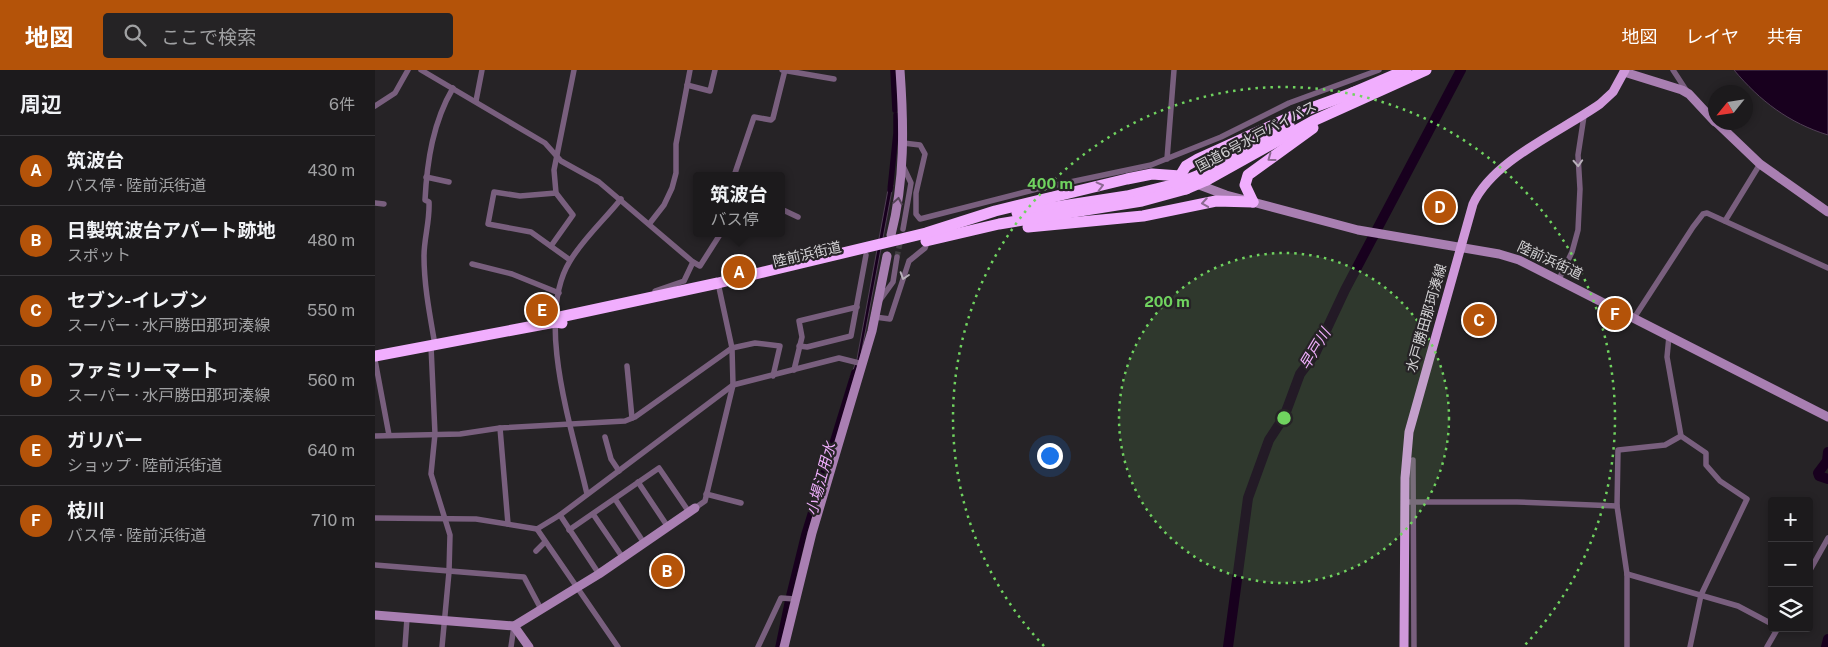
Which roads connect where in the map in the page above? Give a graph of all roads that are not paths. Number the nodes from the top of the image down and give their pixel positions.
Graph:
1 (408, 70) edge
2 (421, 70) edge
3 (481, 70) edge
4 (574, 70) edge
5 (690, 70) edge
6 (715, 70) edge
7 (784, 70) edge
8 (900, 70) edge
9 (1173, 70) edge
10 (1379, 70) edge
11 (1406, 70) edge
12 (1426, 70) edge
13 (1673, 70) edge
14 (1624, 71) edge
15 (834, 79) dead end
16 (687, 85) junction
17 (453, 88) junction
18 (1689, 94) junction
19 (1356, 96) junction
20 (476, 101) junction
21 (375, 106) edge
22 (1708, 114) edge
23 (1584, 116) junction
24 (1724, 130) edge
25 (903, 143) junction
26 (1180, 154) junction
27 (556, 156) junction
28 (1167, 159) junction
29 (1760, 164) junction
30 (903, 166) junction
31 (1186, 166) junction
32 (1152, 169) junction
33 (735, 172) edge
34 (426, 177) junction
35 (449, 182) dead end
36 (1181, 183) junction
37 (556, 193) junction
38 (621, 200) junction
39 (1253, 202) junction
40 (375, 203) edge
41 (384, 204) dead end
42 (785, 211) edge
43 (1828, 212) edge
44 (798, 217) dead end
45 (1725, 221) junction
46 (650, 223) junction
47 (903, 229) tunnel mouth
48 (935, 231) junction
49 (891, 235) tunnel mouth
50 (947, 236) junction
51 (718, 237) edge
52 (928, 240) junction
53 (551, 246) junction
54 (1461, 248) junction
55 (866, 255) junction
56 (887, 256) tunnel mouth
57 (897, 257) tunnel mouth
58 (570, 260) junction
59 (693, 262) junction
60 (472, 264) dead end
61 (1828, 268) edge
62 (1559, 279) junction
63 (719, 286) junction
64 (559, 293) junction
65 (656, 297) junction
66 (878, 302) junction
67 (857, 307) junction
68 (875, 317) junction
69 (1634, 318) junction
70 (555, 322) junction
71 (1669, 336) junction
72 (433, 345) junction
73 (799, 346) junction
74 (732, 348) junction
75 (375, 358) edge
76 (863, 364) junction
77 (627, 366) dead end
78 (794, 370) junction
79 (773, 376) junction
80 (733, 385) junction
81 (632, 418) junction
82 (1828, 418) edge
83 (571, 422) junction
84 (500, 428) junction
85 (435, 434) junction
86 (389, 435) junction
87 (375, 436) edge
88 (1681, 436) junction
89 (605, 437) dead end
90 (1413, 460) dead end
91 (619, 471) junction
92 (639, 482) junction
93 (587, 494) junction
94 (706, 494) junction
95 (615, 498) junction
96 (1409, 502) junction
97 (741, 503) dead end
98 (1617, 506) junction
99 (692, 510) junction
100 (593, 514) junction
101 (560, 515) junction
102 (375, 518) edge
103 (445, 518) junction
104 (508, 524) junction
105 (668, 527) junction
106 (537, 529) junction
107 (569, 530) junction
108 (1828, 538) edge
109 (545, 542) junction
110 (644, 543) junction
111 (536, 551) dead end
112 (623, 558) junction
113 (375, 565) edge
114 (1813, 565) edge
115 (449, 572) junction
116 (599, 574) junction
117 (1627, 574) junction
118 (577, 586) junction
119 (1701, 595) junction
120 (795, 599) junction
121 (541, 609) junction
122 (375, 615) edge
123 (407, 618) junction
124 (445, 621) junction
125 (1768, 622) edge
126 (514, 626) junction
127 (1776, 632) edge
128 (616, 646) edge
129 (405, 647) edge
130 (442, 647) edge
131 (511, 647) edge
132 (529, 647) edge
133 (758, 647) edge
134 (784, 647) edge
135 (1404, 647) edge
136 (1414, 647) edge
137 (1627, 647) edge
138 (1691, 647) edge
139 (1767, 647) edge

1 - 21 street
2 - 17 street
3 - 20 street
4 - 27 street
5 - 16 street
6 - 16 street
7 - 15 street
7 - 33 street
8 - 25 street
9 - 28 street
10 - 26 street
11 - 19 highway, 国道6号水戸バイパス
12 - 19 highway, 国道6号水戸バイパス
13 - 18 street
14 - 18 street
14 - 23 main road, 水戸勝田那珂湊線
16 - 46 street
17 - 20 street
17 - 34 street
18 - 22 street
19 - 31 highway
19 - 36 highway, 国道6号水戸バイパス, bridge
19 -> 39 highway
20 - 27 street
23 - 54 main road, 水戸勝田那珂湊線
23 -> 62 street
24 - 29 street
25 - 30 street
25 - 32 street
26 - 28 street
26 - 31 street
27 - 37 street
27 - 38 street
28 - 32 street
29 - 43 street
29 - 45 street
30 - 47 street
49 -> 30 street
31 - 36 highway
32 - 36 highway
48 -> 32 highway
34 - 35 street
34 - 72 street
36 - 39 street, 陸前浜街道
36 - 48 highway, 国道6号水戸バイパス
36 - 50 highway, 国道6号水戸バイパス
37 - 53 street
37 - 53 street
38 - 46 street
38 - 58 street
39 -> 50 highway
39 - 54 street, 陸前浜街道
40 - 41 street
42 - 44 street
45 - 61 street
45 - 69 street
46 - 59 street
48 - 63 highway, 陸前浜街道
50 - 52 highway, 陸前浜街道
51 - 59 street
52 - 55 highway, 陸前浜街道
52 -> 68 street
53 - 58 street
54 - 62 street, 陸前浜街道
54 - 96 main road, 水戸勝田那珂湊線
55 - 63 highway, 陸前浜街道
55 - 67 street
56 - 66 street
57 - 66 street
58 - 64 street
59 - 65 street
60 - 64 street
62 - 69 street, 陸前浜街道
63 - 65 highway, 陸前浜街道
63 - 70 highway, 陸前浜街道
63 - 74 street
64 - 70 street
65 - 70 highway, 陸前浜街道
66 - 68 street
67 - 73 street
67 - 73 street
68 - 76 street
69 - 71 street, 陸前浜街道
70 - 72 highway, 陸前浜街道
70 - 83 street
71 - 82 street, 陸前浜街道
71 - 88 street
72 - 75 highway, 陸前浜街道
72 - 85 street
73 - 78 street
74 - 79 street
74 - 80 street
74 - 81 street
75 - 86 street
76 - 78 street
76 - 120 street
77 - 81 street
78 - 79 street
79 - 80 street
80 - 91 street
80 - 94 street
81 - 83 street
83 - 84 street
83 - 93 street
84 - 85 street
84 - 104 street
85 - 86 street
85 - 103 street
86 - 87 street
88 - 98 street
88 - 119 street
89 - 91 street
90 - 96 street
91 - 93 street
92 - 95 street
92 - 99 street
92 - 105 street
93 - 101 street
94 - 97 street
94 - 99 street
95 - 100 street
95 - 110 street
96 - 98 street
96 - 135 main road, 水戸勝田那珂湊線
96 - 136 street
98 - 117 street
99 - 105 street
100 - 107 street
100 - 112 street
101 - 106 street
101 - 107 street
102 - 103 street
103 - 104 street
103 - 115 street
104 - 106 street
105 - 110 street
106 - 109 street
107 - 116 street
108 - 114 street
109 - 111 street
109 - 118 street
110 - 112 street
112 - 116 street
113 - 115 street
115 - 121 street
115 - 124 street
116 - 118 street
117 - 119 street
117 - 137 street
118 - 121 street
118 - 128 street
119 - 125 street
119 - 138 street
120 - 133 street
120 - 134 street
121 - 126 street
122 - 123 street
123 - 124 street
123 - 129 street
124 - 126 street
124 - 130 street
126 - 131 street
126 - 132 street
127 - 139 street

